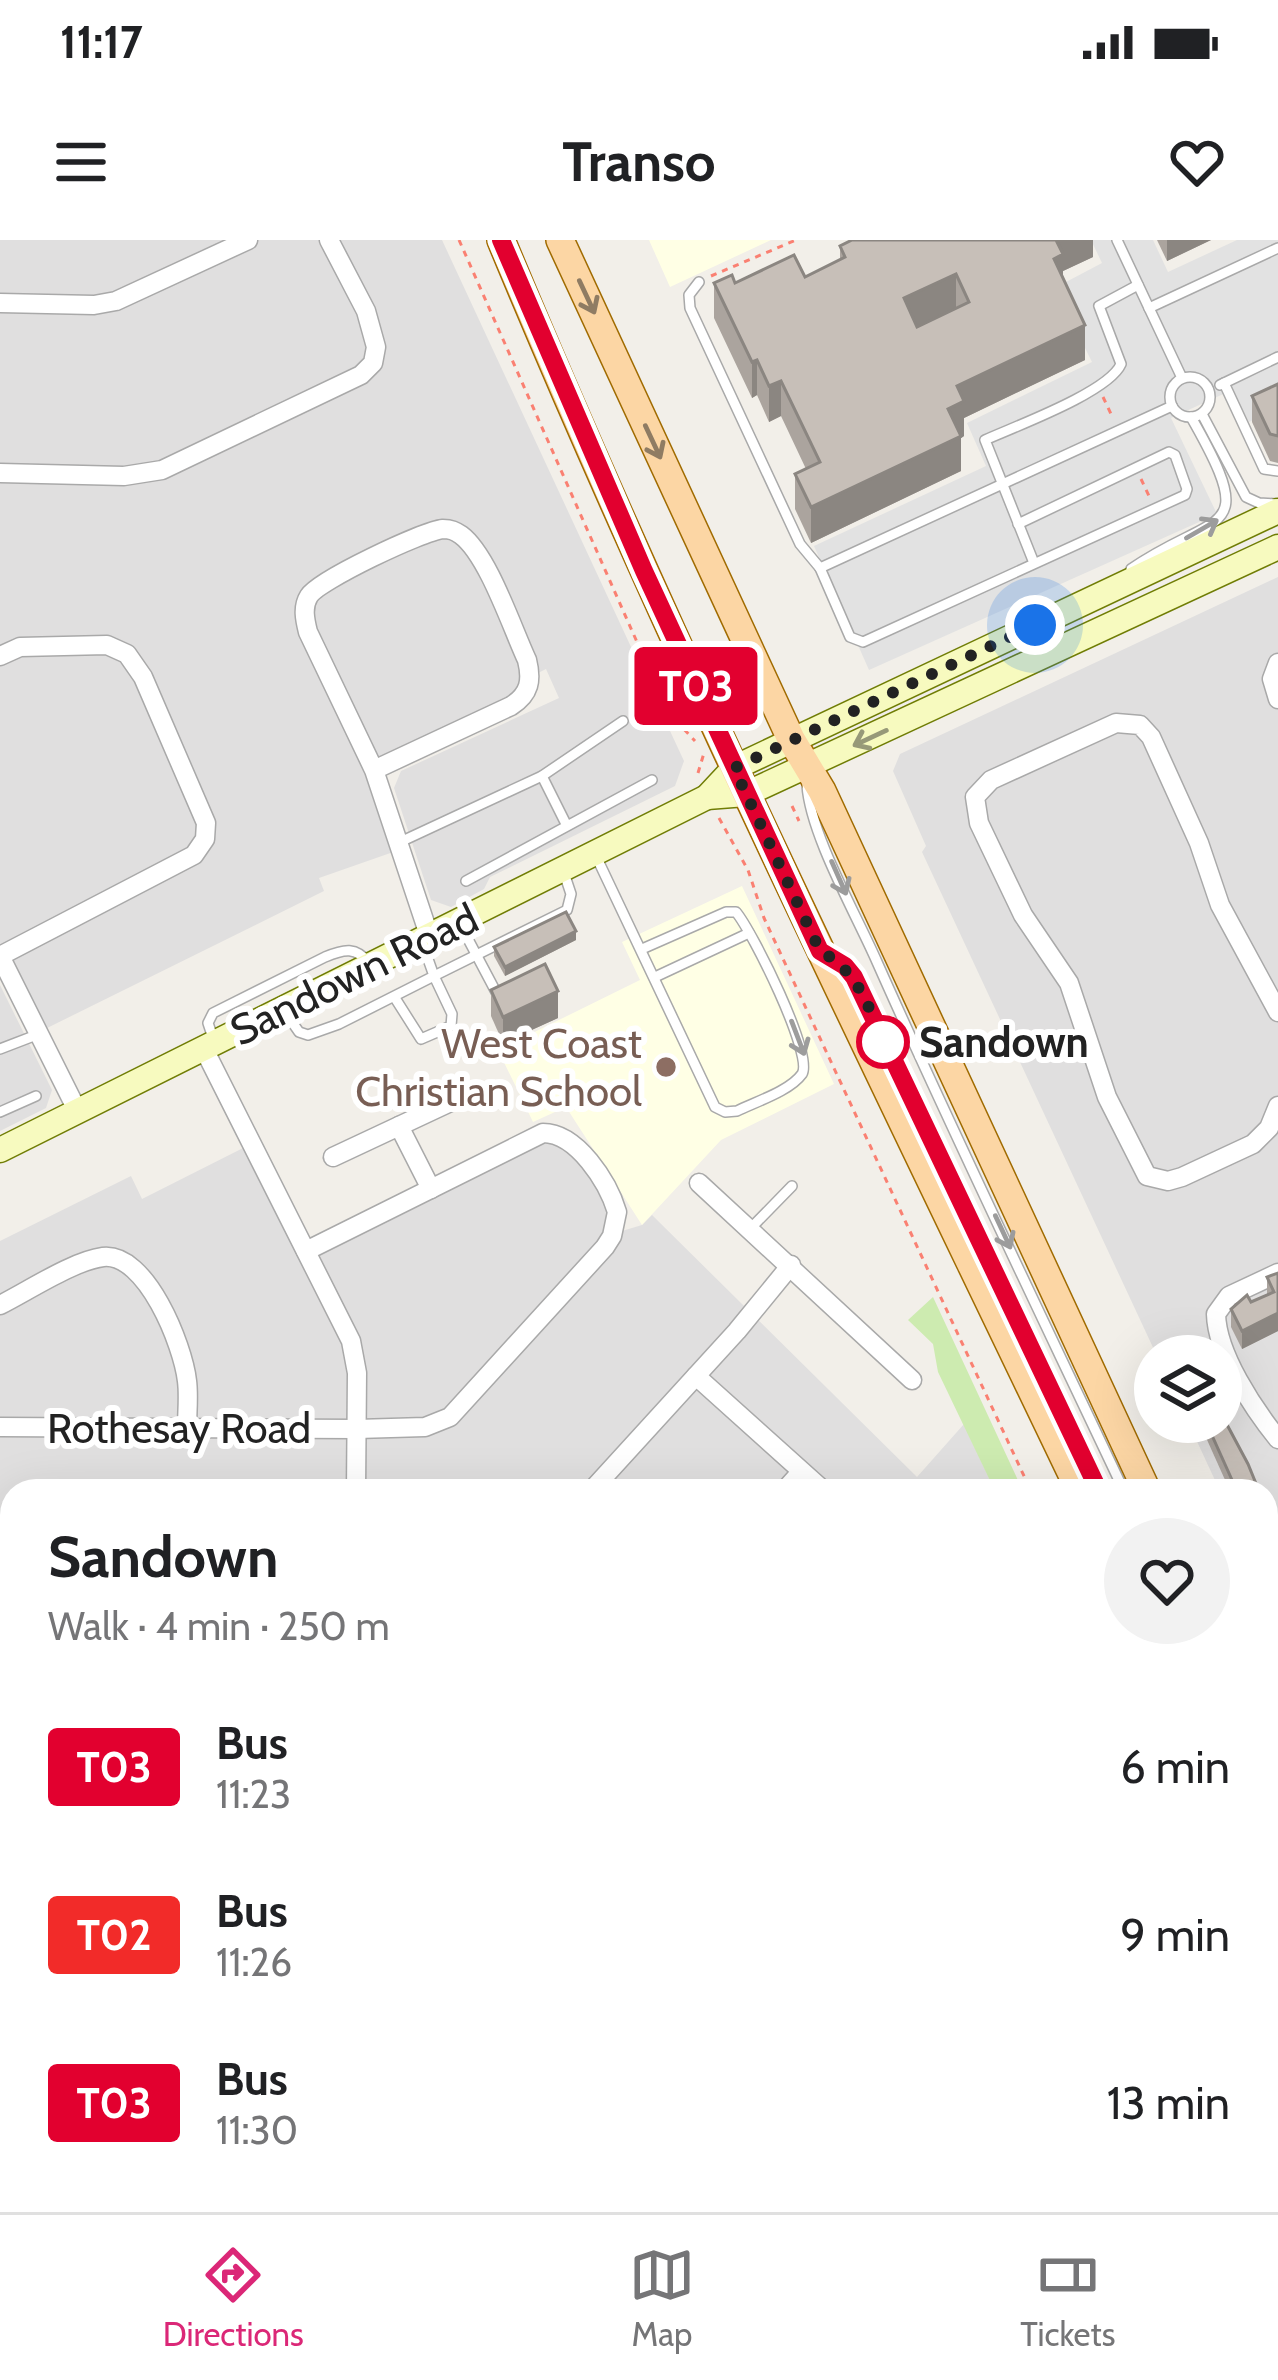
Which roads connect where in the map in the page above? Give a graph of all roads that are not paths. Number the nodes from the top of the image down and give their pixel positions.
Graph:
1 (248, 240) edge
2 (329, 240) edge
3 (501, 240) edge
4 (560, 240) edge
5 (1117, 240) edge
6 (1278, 248) edge
7 (699, 282) road end
8 (1138, 285) junction
9 (0, 303) edge
10 (1149, 308) junction
11 (1278, 357) edge
12 (1182, 379) junction
13 (1224, 383) junction
14 (1210, 390) junction
15 (1172, 406) junction
16 (1196, 416) junction
17 (1278, 471) edge
18 (0, 473) edge
19 (1001, 485) junction
20 (1278, 507) edge
21 (1018, 524) junction
22 (1278, 548) edge
23 (1034, 563) junction
24 (820, 568) junction
25 (1105, 592) junction
26 (0, 656) edge
27 (1278, 664) edge
28 (1278, 699) edge
29 (622, 721) dead end
30 (791, 740) junction
31 (806, 767) junction
32 (374, 770) junction
33 (542, 776) junction
34 (652, 780) dead end
35 (740, 781) junction
36 (566, 824) junction
37 (398, 843) junction
38 (595, 854) junction
39 (563, 870) junction
40 (466, 880) dead end
41 (459, 922) junction
42 (749, 933) junction
43 (429, 935) junction
44 (642, 950) junction
45 (820, 951) junction
46 (477, 955) junction
47 (0, 956) edge
48 (326, 958) junction
49 (370, 964) junction
50 (434, 976) junction
51 (655, 977) junction
52 (339, 982) junction
53 (261, 990) junction
54 (496, 992) edge
55 (394, 998) junction
56 (279, 1012) junction
57 (1278, 1012) edge
58 (39, 1034) junction
59 (210, 1046) junction
60 (0, 1048) edge
61 (36, 1096) dead end
62 (461, 1097) dead end
63 (1278, 1106) edge
64 (0, 1112) edge
65 (78, 1112) junction
66 (399, 1126) junction
67 (0, 1150) edge
68 (333, 1157) dead end
69 (699, 1183) dead end
70 (792, 1186) dead end
71 (431, 1189) junction
72 (750, 1229) junction
73 (306, 1251) junction
74 (791, 1264) junction
75 (1278, 1273) edge
76 (0, 1305) edge
77 (696, 1376) junction
78 (912, 1380) dead end
79 (0, 1427) edge
80 (187, 1428) junction
81 (357, 1429) junction
82 (1278, 1439) edge
83 (801, 1472) junction
84 (356, 1479) edge
85 (602, 1479) edge
86 (795, 1479) edge
87 (809, 1479) edge
88 (1074, 1479) edge
89 (1093, 1479) edge
90 (1118, 1479) edge
91 (1141, 1479) edge
92 (0, 1675) edge
93 (0, 1737) edge

1 - 9 street
2 - 18 street
3 - 35 main road
4 -> 30 main road
5 - 8 lane
6 - 10 lane
7 - 24 lane
8 - 10 lane
8 - 19 lane
10 - 12 lane
11 - 13 lane
12 - 14 lane
12 - 15 lane
13 - 14 lane
13 - 17 lane
14 - 16 lane
15 - 16 lane
15 - 19 lane
16 - 20 lane
25 -> 16 lane
19 - 21 lane
19 - 24 lane
20 - 25 main road, Sandown Road
21 - 23 lane
21 - 23 lane
22 -> 31 main road, Sandown Road
23 - 24 lane
25 - 30 main road, Sandown Road
26 - 47 street
27 - 28 street
29 - 33 lane
30 - 31 main road
30 - 35 main road, Sandown Road
31 - 35 main road, Sandown Road
31 -> 90 lane
31 - 91 main road
32 - 32 street
32 - 37 street
33 - 36 lane
33 - 37 lane
34 - 36 lane
35 - 38 main road, Sandown Road
35 - 45 main road
36 - 40 lane
37 - 43 street
38 - 39 main road, Sandown Road
38 - 44 lane
39 - 41 main road, Sandown Road
39 - 46 lane
41 - 43 main road, Sandown Road
41 - 46 lane
42 - 44 lane
42 - 51 lane
42 -> 51 lane
43 - 49 main road, Sandown Road
43 - 50 lane
44 - 51 lane
45 - 88 main road
45 - 89 lane
46 - 50 lane
46 - 54 lane
47 - 58 street
48 - 49 lane
48 - 52 lane
48 - 53 lane
49 - 52 main road, Sandown Road
50 - 55 lane
50 - 55 lane
52 - 56 main road, Sandown Road
53 - 56 lane
53 - 59 lane
55 - 56 lane
56 - 59 main road, Sandown Road
57 - 63 street
58 - 60 lane
58 - 65 street
59 - 65 main road, Sandown Road
59 - 73 street
61 - 64 lane
62 - 66 street
65 - 67 main road, Sandown Road
66 - 68 street
66 - 71 street
69 - 72 street
70 - 72 lane
71 - 73 street
71 - 81 street, Rothesay Road
72 - 74 street
73 - 81 street
74 - 77 street
74 - 78 street
75 - 82 street
76 - 80 street
77 - 83 street
77 - 85 street
79 - 80 street, Rothesay Road
80 - 81 street, Rothesay Road
81 - 84 street
83 - 86 street
83 - 87 street
92 - 93 street

